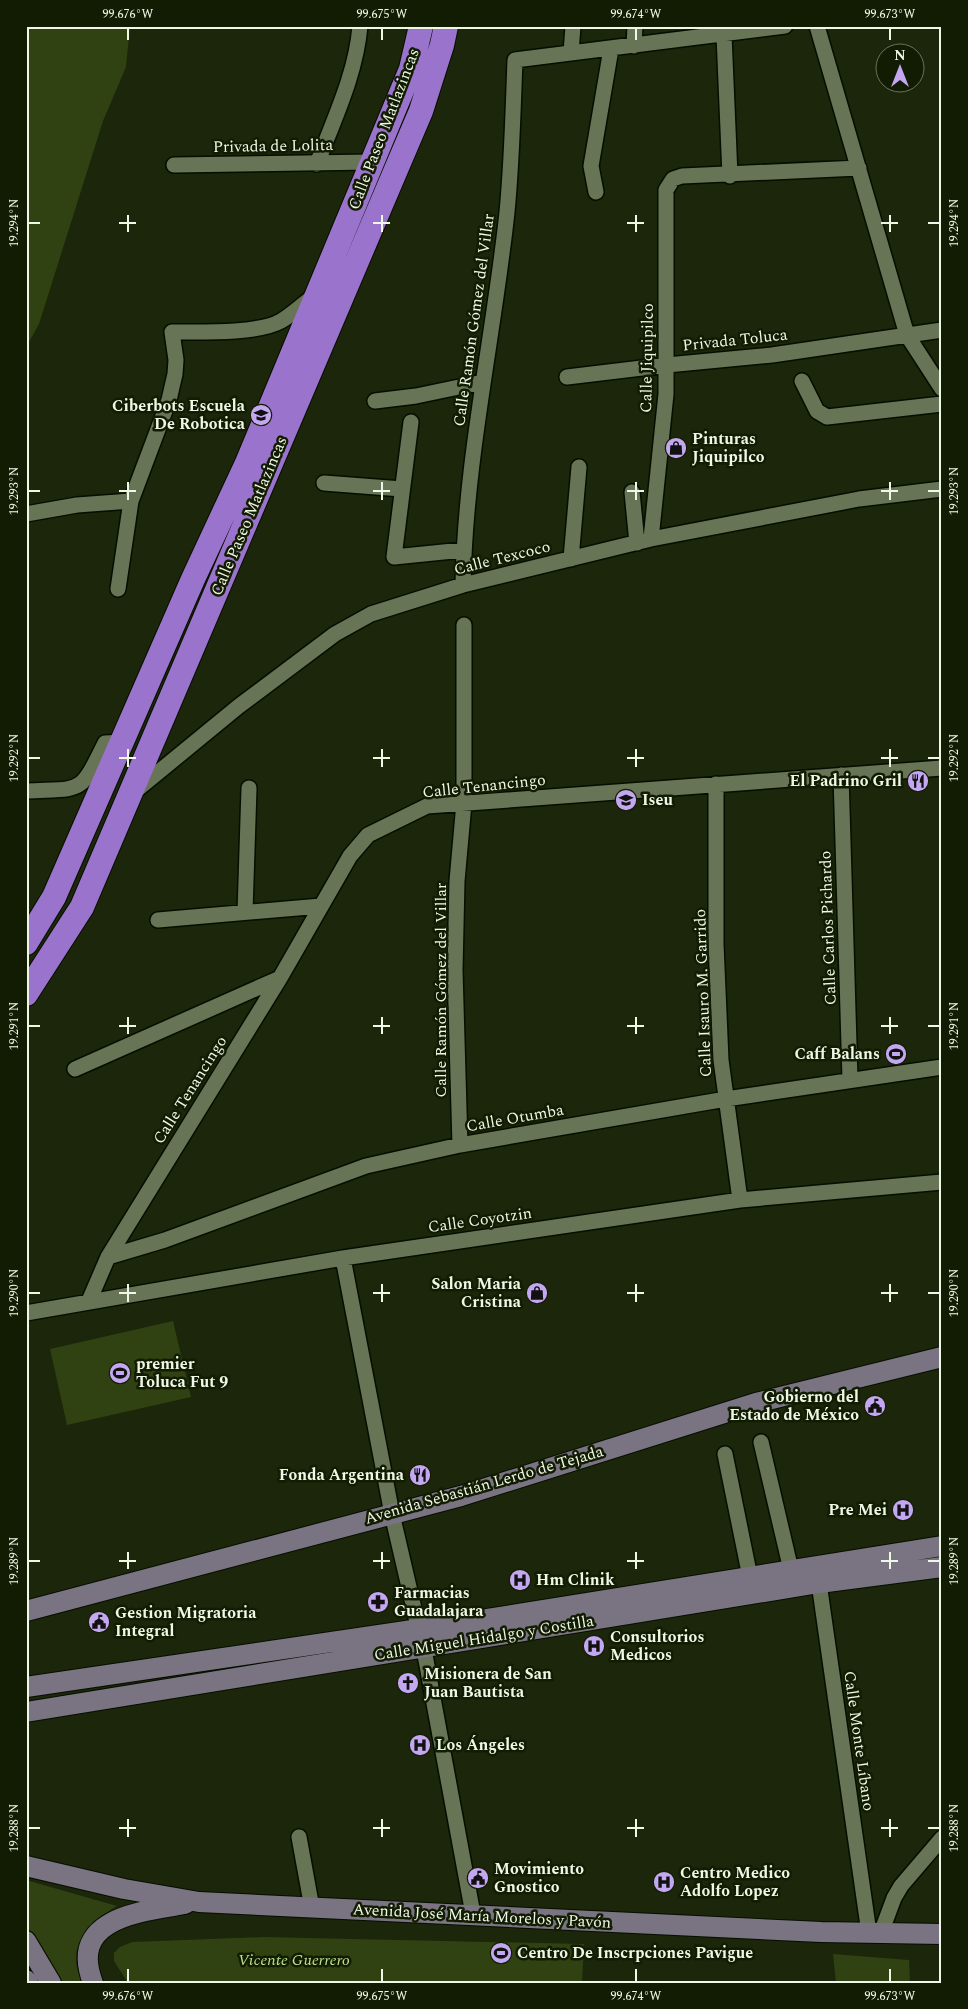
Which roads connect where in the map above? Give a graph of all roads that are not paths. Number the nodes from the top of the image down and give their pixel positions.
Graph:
1 (360, 26) edge
2 (420, 26) edge
3 (446, 26) edge
4 (573, 26) edge
5 (635, 26) edge
6 (785, 26) edge
7 (817, 26) edge
8 (724, 35) junction
9 (634, 46) junction
10 (611, 49) junction
11 (571, 53) junction
12 (372, 162) junction
13 (317, 164) junction
14 (174, 165) dead end
15 (859, 168) junction
16 (730, 176) junction
17 (596, 192) dead end
18 (318, 292) junction
19 (942, 330) edge
20 (907, 335) junction
21 (667, 364) junction
22 (567, 377) dead end
23 (802, 381) dead end
24 (483, 382) junction
25 (942, 390) edge
26 (375, 401) dead end
27 (942, 404) edge
28 (411, 422) dead end
29 (579, 468) dead end
30 (324, 483) dead end
31 (402, 489) junction
32 (942, 489) edge
33 (632, 492) dead end
34 (131, 502) junction
35 (26, 514) edge
36 (644, 541) junction
37 (463, 550) junction
38 (571, 559) junction
39 (463, 585) junction
40 (118, 590) dead end
41 (464, 625) dead end
42 (123, 742) junction
43 (942, 768) edge
44 (841, 775) junction
45 (716, 784) junction
46 (249, 788) dead end
47 (26, 791) edge
48 (130, 796) junction
49 (464, 803) junction
50 (321, 906) junction
51 (244, 912) junction
52 (158, 920) dead end
53 (26, 943) edge
54 (280, 978) junction
55 (26, 994) edge
56 (942, 1067) edge
57 (75, 1069) dead end
58 (850, 1080) junction
59 (726, 1099) junction
60 (460, 1145) junction
61 (942, 1182) edge
62 (740, 1200) junction
63 (108, 1257) junction
64 (343, 1258) junction
65 (89, 1301) junction
66 (26, 1313) edge
67 (942, 1357) edge
68 (761, 1442) dead end
69 (725, 1454) dead end
70 (392, 1514) junction
71 (942, 1546) edge
72 (942, 1567) edge
73 (791, 1570) junction
74 (750, 1577) junction
75 (818, 1583) junction
76 (26, 1611) edge
77 (418, 1628) junction
78 (424, 1648) junction
79 (26, 1687) edge
80 (26, 1712) edge
81 (299, 1837) dead end
82 (942, 1838) edge
83 (26, 1866) edge
84 (199, 1902) junction
85 (312, 1908) junction
86 (473, 1914) junction
87 (875, 1933) junction
88 (942, 1934) edge
89 (26, 1941) edge
90 (51, 1983) edge
91 (92, 1983) edge

1 - 13 street
2 - 12 highway, Calle Paseo Matlazincas
3 - 48 highway, Calle Paseo Matlazincas
4 - 11 street
5 - 9 street
6 - 8 street
7 - 15 street
8 - 9 street
8 - 16 street
9 - 10 street
10 - 11 street
10 - 17 street
11 - 24 street, Calle Ramón Gómez del Villar
12 - 13 street, Privada de Lolita
12 - 18 highway, Calle Paseo Matlazincas
13 - 14 street, Privada de Lolita
15 - 16 street
15 - 20 street
16 - 21 street, Calle Jiquipilco
18 - 34 street
18 - 42 highway, Calle Paseo Matlazincas
19 - 20 street, Privada Toluca
20 - 21 street, Privada Toluca
20 - 25 street
21 - 22 street, Privada Toluca
21 - 36 street, Calle Jiquipilco
23 - 27 street
24 - 26 street
24 - 37 street, Calle Ramón Gómez del Villar
28 - 31 street
29 - 38 street
30 - 31 street
31 - 37 street
32 - 36 street, Calle Texcoco
33 - 36 street
34 - 35 street
34 - 40 street
36 - 38 street, Calle Texcoco
37 - 39 street, Calle Ramón Gómez del Villar
38 - 39 street, Calle Texcoco
39 - 48 street, Calle Texcoco
41 - 49 street, Calle Ramón Gómez del Villar
42 - 47 street
42 - 53 highway, Calle Paseo Matlazincas
43 - 44 street, Calle Tenancingo
44 - 45 street, Calle Tenancingo
44 - 58 street, Calle Carlos Pichardo
45 - 49 street, Calle Tenancingo
45 - 59 street, Calle Isauro M. Garrido
46 - 51 street
48 - 55 highway, Calle Paseo Matlazincas
49 - 50 street, Calle Tenancingo
49 - 60 street, Calle Ramón Gómez del Villar
50 - 51 street
50 - 54 street, Calle Tenancingo
51 - 52 street
54 - 57 street
54 - 63 street, Calle Tenancingo
56 - 58 street, Calle Otumba
58 - 59 street, Calle Otumba
59 - 60 street, Calle Otumba
59 - 62 street, Calle Isauro M. Garrido
60 - 63 street, Calle Otumba
61 - 62 street, Calle Coyotzin
62 - 64 street, Calle Coyotzin
63 - 65 street, Calle Tenancingo
64 - 65 street, Calle Coyotzin
64 - 70 street
65 - 66 street, Calle Coyotzin
67 - 70 main road, Avenida Sebastián Lerdo de Tejada
68 - 73 street
69 - 74 street
70 - 76 main road, Avenida Sebastián Lerdo de Tejada
70 - 77 street
71 - 73 main road, Calle Miguel Hidalgo y Costilla
72 - 75 main road, Calle Miguel Hidalgo y Costilla
73 - 74 main road, Calle Miguel Hidalgo y Costilla
74 - 77 main road, Calle Miguel Hidalgo y Costilla
75 - 78 main road, Calle Miguel Hidalgo y Costilla
75 - 87 street, Calle Monte Líbano
77 - 78 street
77 - 79 main road, Calle Miguel Hidalgo y Costilla
78 - 80 main road, Calle Miguel Hidalgo y Costilla
78 - 86 street
81 - 85 street
82 - 87 street
83 - 84 main road, Avenida José María Morelos y Pavón
84 - 85 main road, Avenida José María Morelos y Pavón
84 - 91 main road
85 - 86 main road, Avenida José María Morelos y Pavón
86 - 87 main road, Avenida José María Morelos y Pavón
87 - 88 main road, Avenida José María Morelos y Pavón
89 - 90 main road

